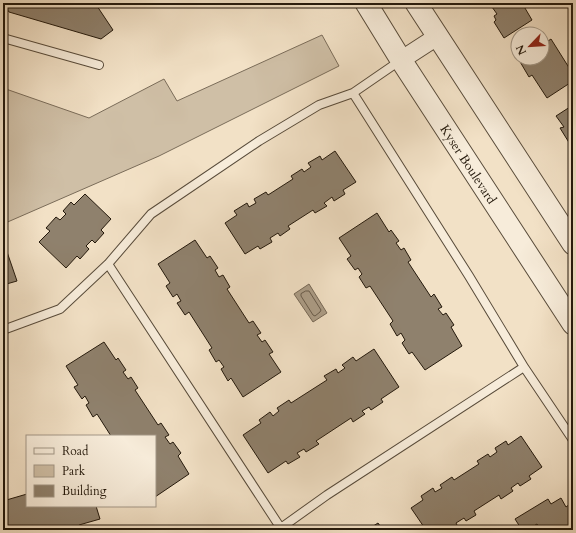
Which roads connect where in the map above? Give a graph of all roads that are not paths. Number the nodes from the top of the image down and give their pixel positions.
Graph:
1 (366, 3) edge
2 (416, 3) edge
3 (438, 36) junction
4 (3, 38) edge
5 (401, 60) junction
6 (99, 65) dead end
7 (353, 93) junction
8 (573, 244) edge
9 (108, 264) junction
10 (573, 324) edge
11 (3, 330) edge
12 (524, 367) junction
13 (573, 440) edge
14 (280, 529) edge

1 - 5 street, Kyser Boulevard
2 - 3 street
3 - 5 street
3 - 8 street
4 - 6 lane
5 - 7 lane
5 - 10 street, Kyser Boulevard
7 - 9 lane
7 - 12 lane
9 - 11 lane
9 - 14 lane
12 - 13 lane
12 - 14 lane

